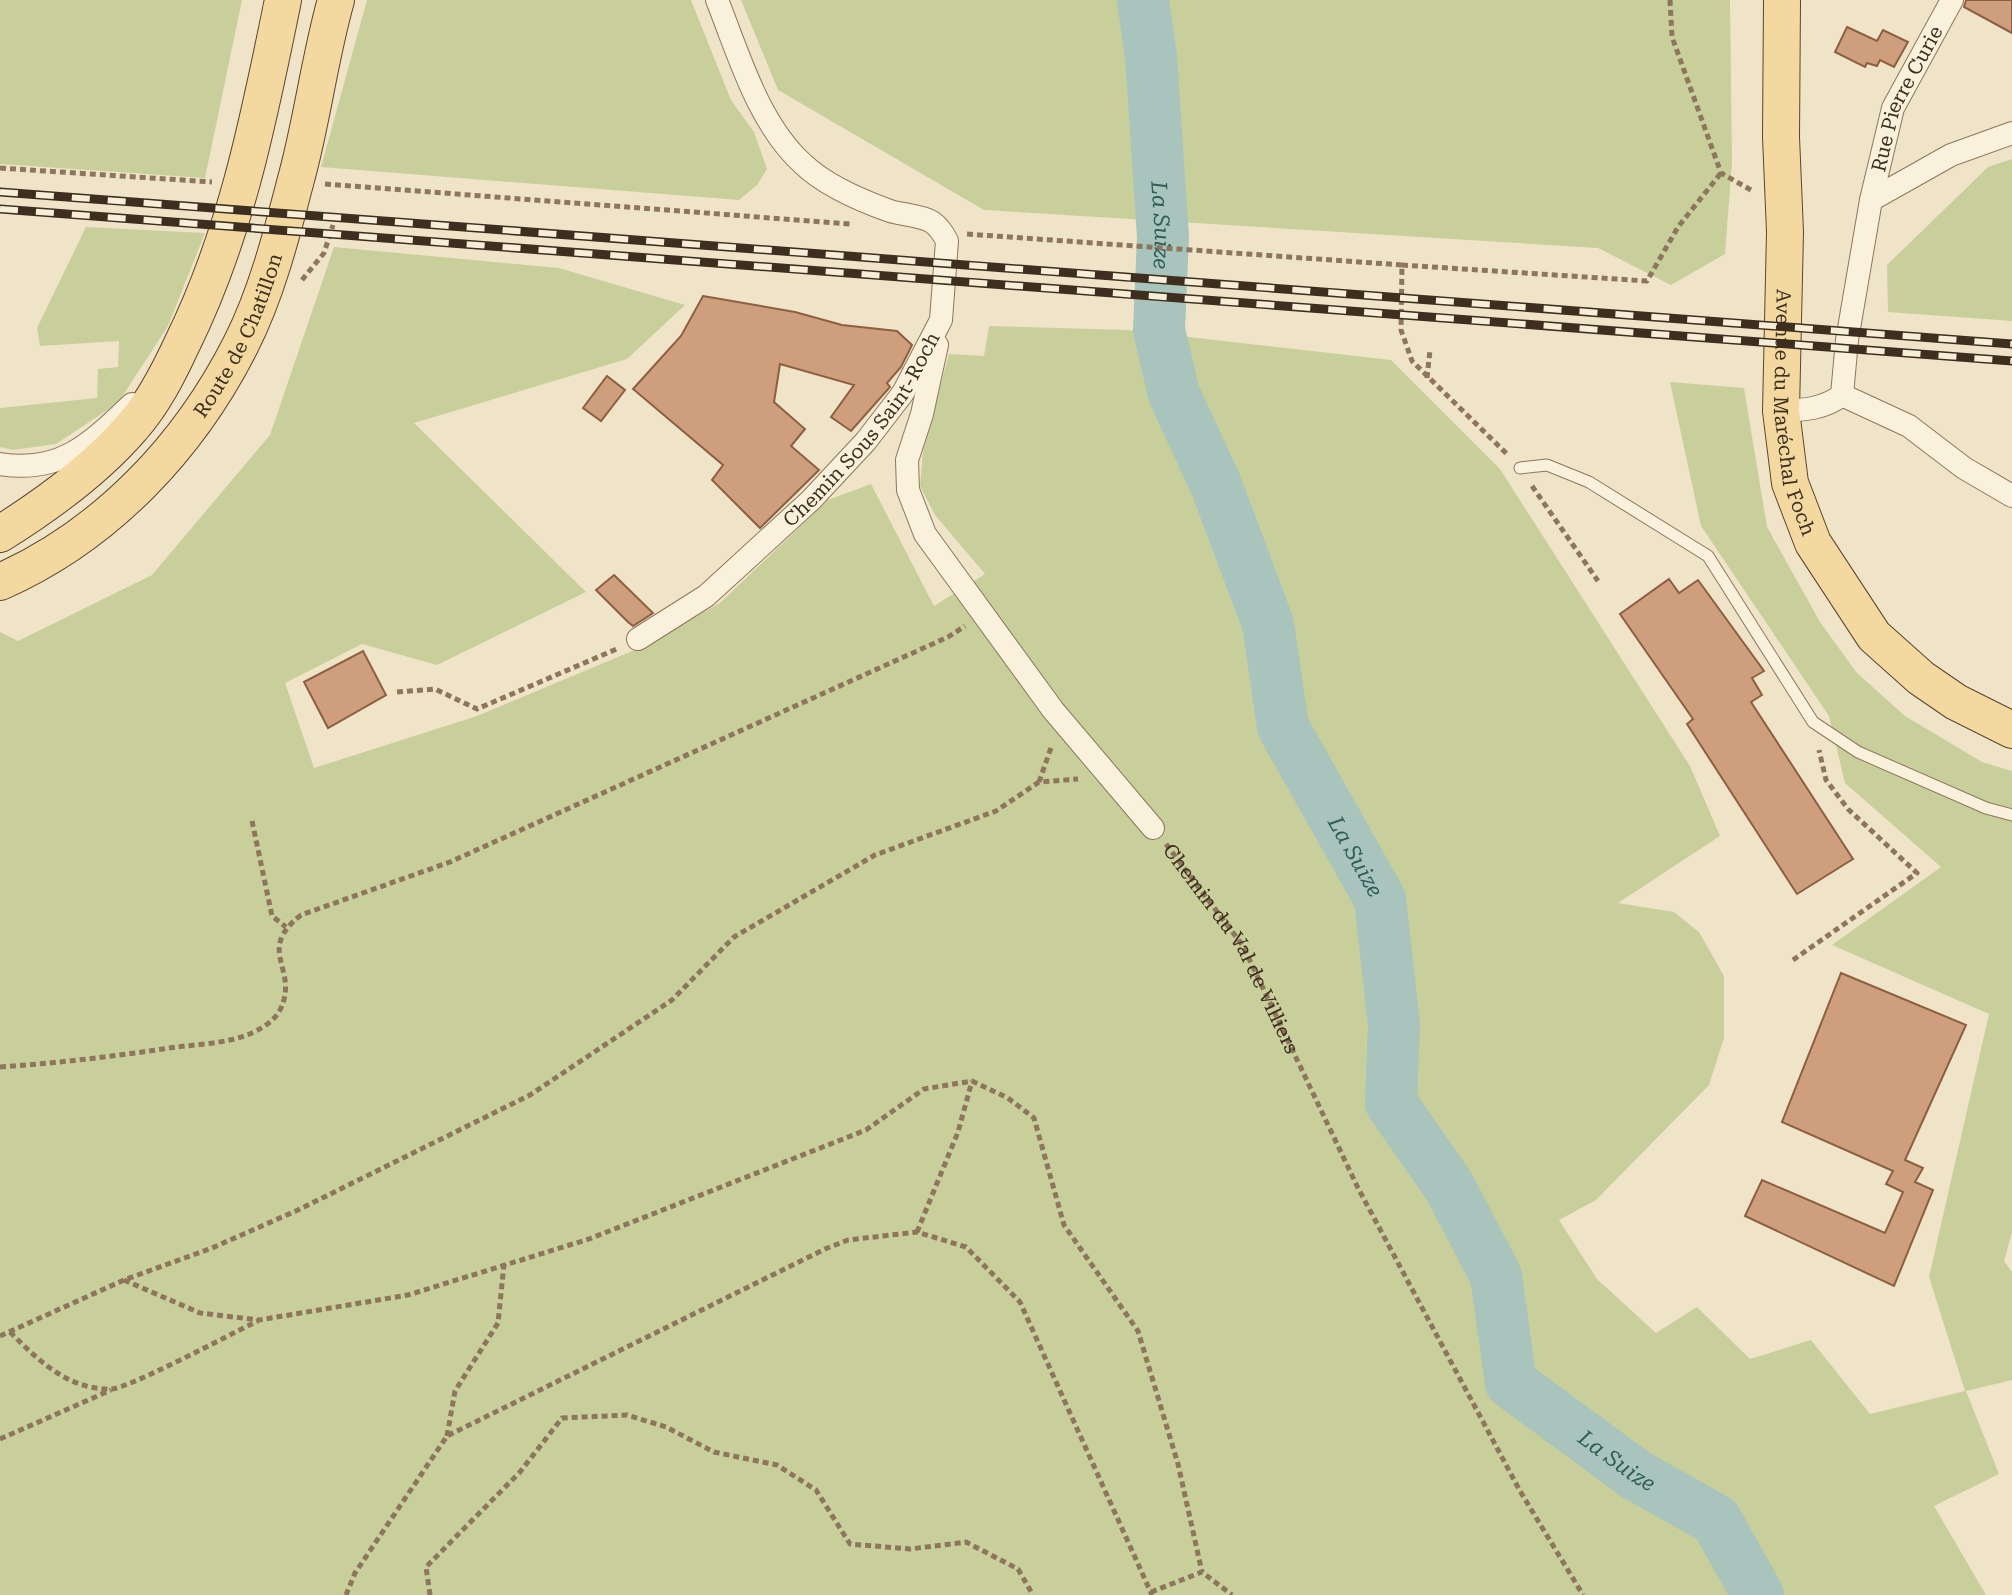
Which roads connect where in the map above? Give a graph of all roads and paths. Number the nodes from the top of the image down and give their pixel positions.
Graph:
1 (283, 0) edge
2 (717, 0) edge
3 (1670, 0) edge
4 (1782, 0) edge
5 (1952, 0) edge
6 (332, 7) edge
7 (2012, 133) edge
8 (0, 168) edge
9 (1721, 173) junction
10 (243, 180) junction
11 (296, 182) junction
12 (1752, 190) dead end
13 (1871, 200) junction
14 (333, 225) dead end
15 (865, 225) dead end
16 (943, 232) junction
17 (1402, 265) junction
18 (293, 285) dead end
19 (941, 320) junction
20 (1430, 350) dead end
21 (171, 368) junction
22 (1427, 379) junction
23 (1842, 395) junction
24 (1781, 411) junction
25 (0, 464) edge
26 (1520, 468) junction
27 (2012, 496) edge
28 (0, 534) edge
29 (8, 570) edge
30 (1598, 581) dead end
31 (983, 615) junction
32 (638, 639) joint
33 (397, 692) dead end
34 (1813, 722) junction
35 (2012, 730) edge
36 (1039, 782) dead end
37 (2012, 815) edge
38 (252, 821) dead end
39 (1153, 828) joint
40 (286, 927) junction
41 (1793, 960) dead end
42 (0, 1067) edge
43 (972, 1081) junction
44 (917, 1232) junction
45 (504, 1264) junction
46 (124, 1280) junction
47 (259, 1320) junction
48 (10, 1332) junction
49 (0, 1336) edge
50 (112, 1389) junction
51 (447, 1436) junction
52 (0, 1439) edge
53 (1202, 1572) junction
54 (1151, 1594) edge
55 (346, 1595) edge
56 (430, 1595) edge
57 (1033, 1595) edge
58 (1232, 1595) edge
59 (1583, 1595) edge

1 - 10 main road, Route de Chatillon
2 - 16 street
3 - 9 path
4 - 24 main road, Avenue du Maréchal Foch
5 - 13 street, Rue Pierre Curie
6 - 11 main road, Route de Chatillon
7 - 13 street
8 - 10 path
9 - 12 path
9 - 17 path
10 - 21 main road, Route de Chatillon
11 - 15 path
11 - 29 main road, Route de Chatillon
13 - 23 street, Rue Pierre Curie
14 - 18 path
16 - 17 path
16 - 19 street, Chemin Sous Saint-Roch
17 - 22 path
19 - 31 street, Chemin du Val de Villiers
19 - 32 street, Chemin Sous Saint-Roch
20 - 22 path
21 - 25 street
21 - 28 main road, Route de Chatillon
22 - 26 path
23 - 24 street
23 - 27 street
24 - 35 main road, Avenue du Maréchal Foch
26 - 30 path
26 - 34 lane
31 - 39 street, Chemin du Val de Villiers
31 - 40 path
32 - 33 path
34 - 37 lane
34 - 41 path
36 - 46 path
38 - 40 path
39 - 59 path, Chemin du Val de Villiers
40 - 42 path
43 - 44 path
43 - 45 path
43 - 53 path
44 - 51 path
44 - 54 path
45 - 47 path
45 - 51 path
46 - 47 path
46 - 48 path
47 - 50 path
48 - 49 path
48 - 50 path
50 - 52 path
51 - 55 path
53 - 54 path
53 - 58 path
56 - 57 path

